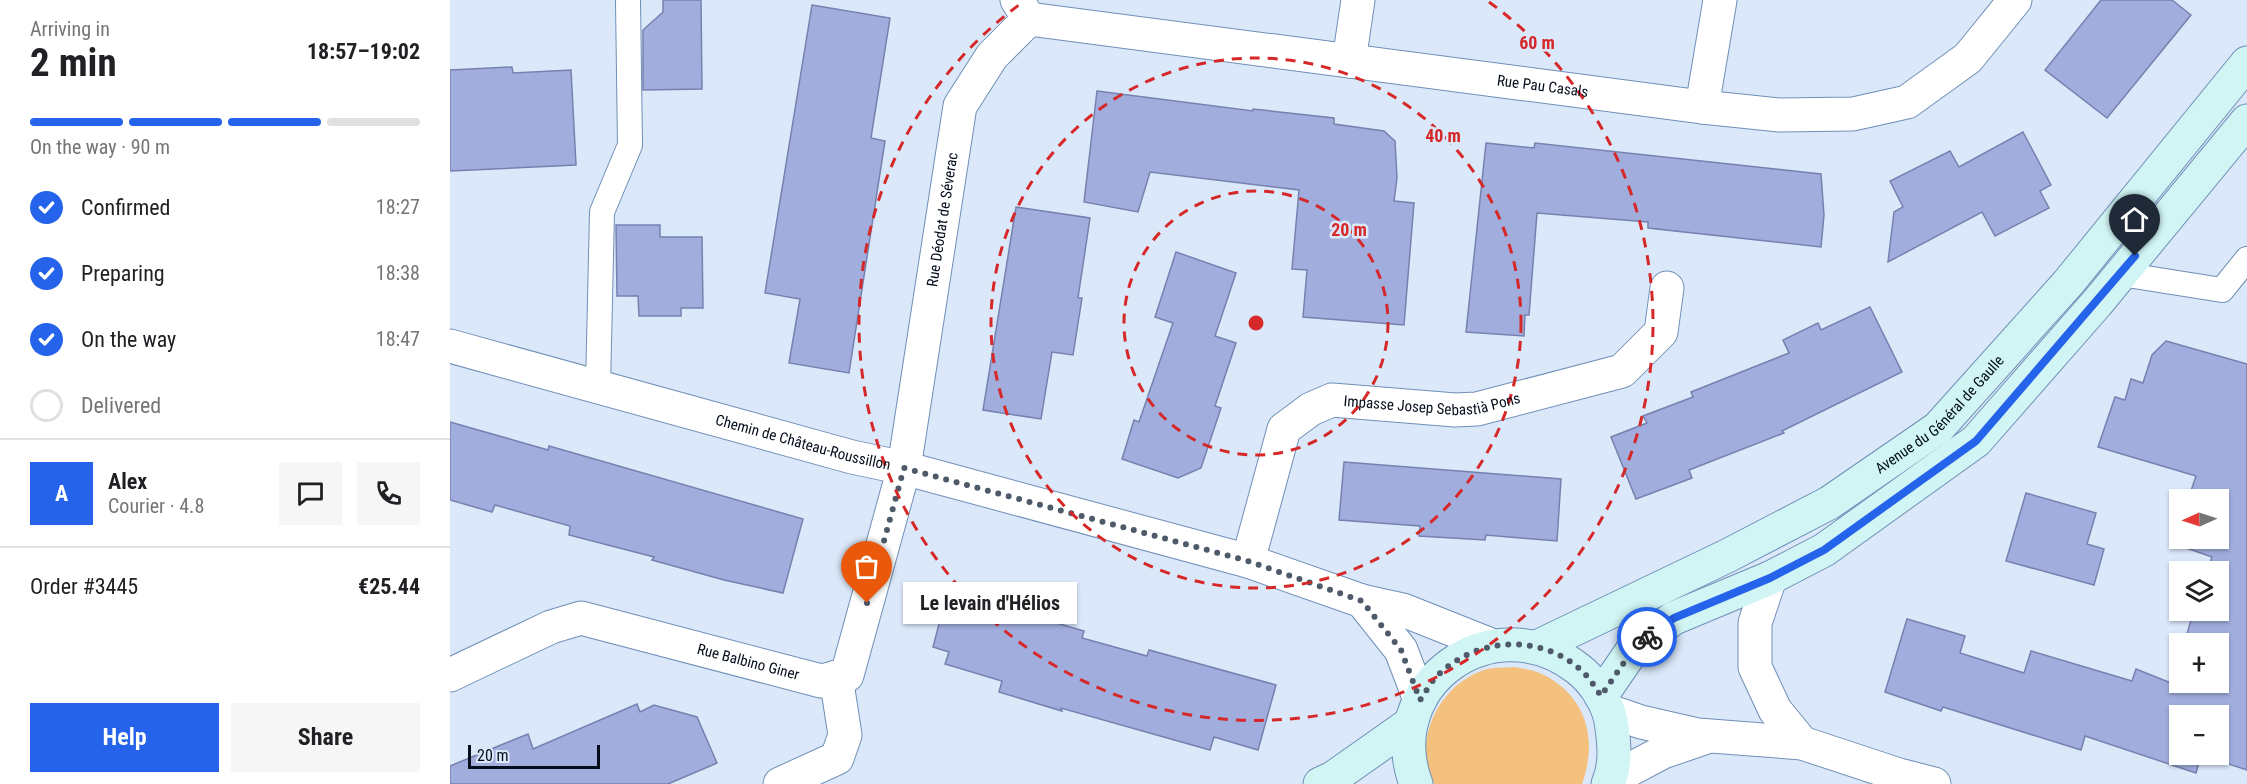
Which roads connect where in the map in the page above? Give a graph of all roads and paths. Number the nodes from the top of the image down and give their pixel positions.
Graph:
1 (1358, 0) edge
2 (1720, 0) edge
3 (2015, 0) edge
4 (628, 1) edge
5 (1023, 9) edge
6 (1349, 61) junction
7 (2247, 63) edge
8 (1702, 107) junction
9 (2247, 121) edge
10 (2247, 259) edge
11 (2121, 273) junction
12 (1667, 288) dead end
13 (450, 346) edge
14 (598, 387) junction
15 (904, 468) junction
16 (1248, 561) junction
17 (1770, 578) junction
18 (1362, 601) junction
19 (1491, 645) junction
20 (1537, 647) junction
21 (450, 675) edge
22 (836, 678) junction
23 (1605, 703) junction
24 (1416, 711) junction
25 (1709, 736) junction
26 (1802, 743) junction
27 (1609, 782) edge
28 (780, 784) edge
29 (1320, 784) edge
30 (1416, 784) edge
31 (1934, 784) edge

1 - 6 street
2 - 8 street
3 - 8 street, Rue Pau Casals
4 - 14 lane
5 - 6 street, Rue Pau Casals
5 - 15 street, Rue Déodat de Séverac
6 - 8 street, Rue Pau Casals
7 - 20 main road, Avenue du Général de Gaulle
9 - 11 main road
10 - 11 lane
11 - 17 main road
12 - 16 street, Impasse Josep Sebastià Pons
13 - 14 street, Chemin de Château-Roussillon
14 - 15 street, Chemin de Château-Roussillon
15 - 16 street, Chemin de Château-Roussillon
15 - 22 street
16 - 18 street, Chemin de Château-Roussillon
17 - 23 main road
17 - 26 street
18 - 19 street, Chemin de Château-Roussillon
18 - 24 street
19 - 20 main road
19 - 24 main road
20 - 23 main road
21 - 22 street, Rue Balbino Giner
22 - 28 street
23 - 25 street
23 - 27 main road
24 - 29 main road
24 - 30 main road
25 - 26 street
25 - 27 street
26 - 31 street

